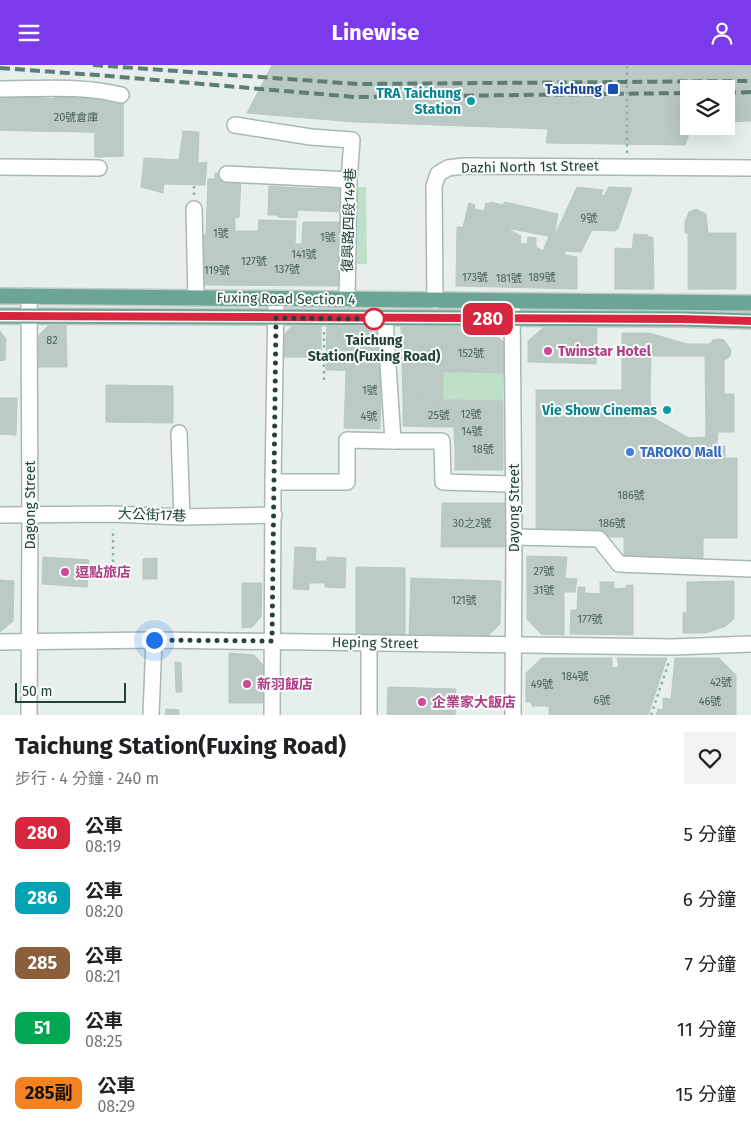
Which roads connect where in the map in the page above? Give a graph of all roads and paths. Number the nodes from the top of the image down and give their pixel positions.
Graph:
1 (627, 65) edge
2 (0, 89) edge
3 (121, 95) dead end
4 (235, 125) dead end
5 (626, 166) junction
6 (0, 167) edge
7 (751, 167) edge
8 (99, 168) dead end
9 (227, 174) dead end
10 (349, 180) junction
11 (194, 209) dead end
12 (0, 296) edge
13 (28, 296) junction
14 (196, 298) junction
15 (276, 299) junction
16 (347, 300) junction
17 (435, 301) junction
18 (512, 301) junction
19 (751, 303) edge
20 (0, 316) edge
21 (28, 316) junction
22 (276, 318) junction
23 (324, 318) junction
24 (385, 319) junction
25 (511, 319) junction
26 (751, 321) edge
27 (324, 383) dead end
28 (179, 433) dead end
29 (393, 441) junction
30 (273, 482) junction
31 (514, 484) junction
32 (113, 514) junction
33 (0, 515) edge
34 (274, 515) junction
35 (30, 516) junction
36 (182, 517) junction
37 (514, 537) junction
38 (113, 562) dead end
39 (751, 569) edge
40 (154, 640) junction
41 (272, 641) junction
42 (0, 642) edge
43 (29, 642) junction
44 (369, 644) junction
45 (513, 645) junction
46 (751, 645) edge
47 (674, 647) junction
48 (29, 715) edge
49 (152, 715) edge
50 (272, 715) edge
51 (369, 715) edge
52 (513, 715) edge
53 (651, 715) edge

1 - 5 path
2 - 3 street
4 - 10 street, 復興路四段149巷
5 - 7 street, Dazhi North 1st Street
5 - 17 street, Dazhi North 1st Street
6 - 8 street
9 - 10 street
10 - 16 street, 復興路四段149巷
11 - 14 street
12 - 13 main road, Fuxing Road Section 4
13 - 14 main road, Fuxing Road Section 4
13 - 21 street, Dagong Street
14 - 15 main road, Fuxing Road Section 4
15 - 16 main road, Fuxing Road Section 4
15 - 22 street
16 - 17 main road, Fuxing Road Section 4
17 - 18 main road, Fuxing Road Section 4
18 - 19 main road, Fuxing Road Section 4
18 - 25 street, Dayong Street
20 - 21 main road, Fuxing Road Section 4
21 - 22 main road, Fuxing Road Section 4
21 - 35 street, Dagong Street
22 - 23 main road, Fuxing Road Section 4
22 - 30 street
23 - 24 main road, Fuxing Road Section 4
23 - 27 path
24 - 25 main road, Fuxing Road Section 4
24 - 29 street
25 - 26 main road, Fuxing Road Section 4
25 - 31 street, Dayong Street
28 - 36 street
29 - 30 street
29 - 31 street
30 - 34 street
31 - 37 street, Dayong Street
32 - 35 street, 大公街17巷
32 - 36 street, 大公街17巷
32 - 38 path
33 - 35 street, 大公街17巷
34 - 36 street, 大公街17巷
34 - 41 street
35 - 43 street, Dagong Street
37 - 39 street
37 - 45 street, Dayong Street
40 - 41 street, Heping Street
40 - 43 street, Heping Street
40 - 49 street
41 - 44 street, Heping Street
41 - 50 street
42 - 43 street, Heping Street
43 - 48 street, Dagong Street
44 - 45 street, Heping Street
44 - 51 street
45 - 47 street, Heping Street
45 - 52 street, Dayong Street
46 - 47 street, Heping Street
47 - 53 path

